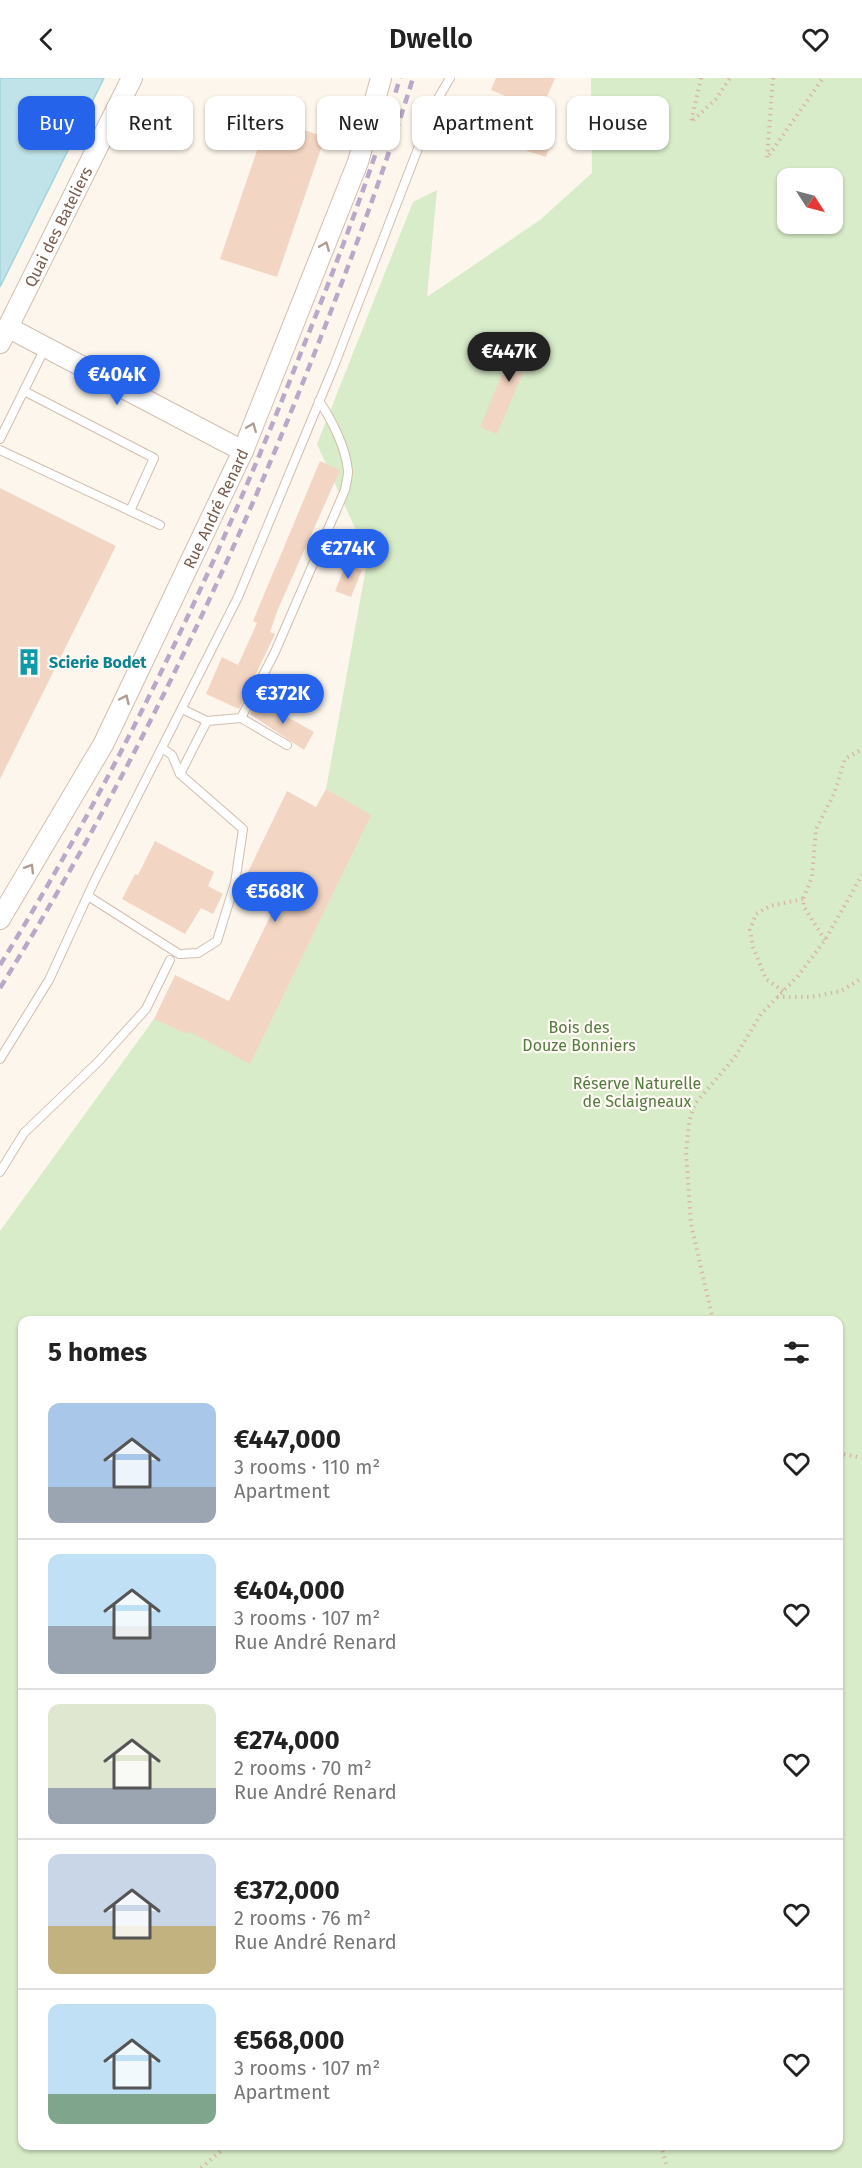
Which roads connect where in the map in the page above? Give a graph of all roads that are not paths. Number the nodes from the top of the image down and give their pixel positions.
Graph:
1 (132, 78) edge
2 (381, 78) edge
3 (450, 78) edge
4 (4, 335) edge
5 (46, 347) junction
6 (24, 391) junction
7 (319, 401) junction
8 (0, 439) edge
9 (0, 450) edge
10 (243, 451) junction
11 (130, 511) junction
12 (160, 525) dead end
13 (182, 709) junction
14 (241, 718) junction
15 (207, 721) junction
16 (287, 745) dead end
17 (162, 748) junction
18 (180, 774) junction
19 (88, 896) junction
20 (0, 919) edge
21 (170, 960) dead end
22 (0, 1059) edge
23 (0, 1172) edge

1 - 4 street, Quai des Bateliers
10 -> 2 street, Rue André Renard
3 - 7 lane
4 - 5 street
5 - 6 lane
5 - 10 street
6 - 8 lane
6 - 11 lane
7 - 13 lane
7 - 14 lane
9 - 11 lane
20 -> 10 street, Rue André Renard
11 - 12 lane
13 - 15 lane
13 - 17 lane
14 - 15 lane
14 - 16 lane
15 - 18 lane
17 - 18 lane
17 - 19 lane
18 - 19 lane
19 - 22 lane
21 - 23 lane

